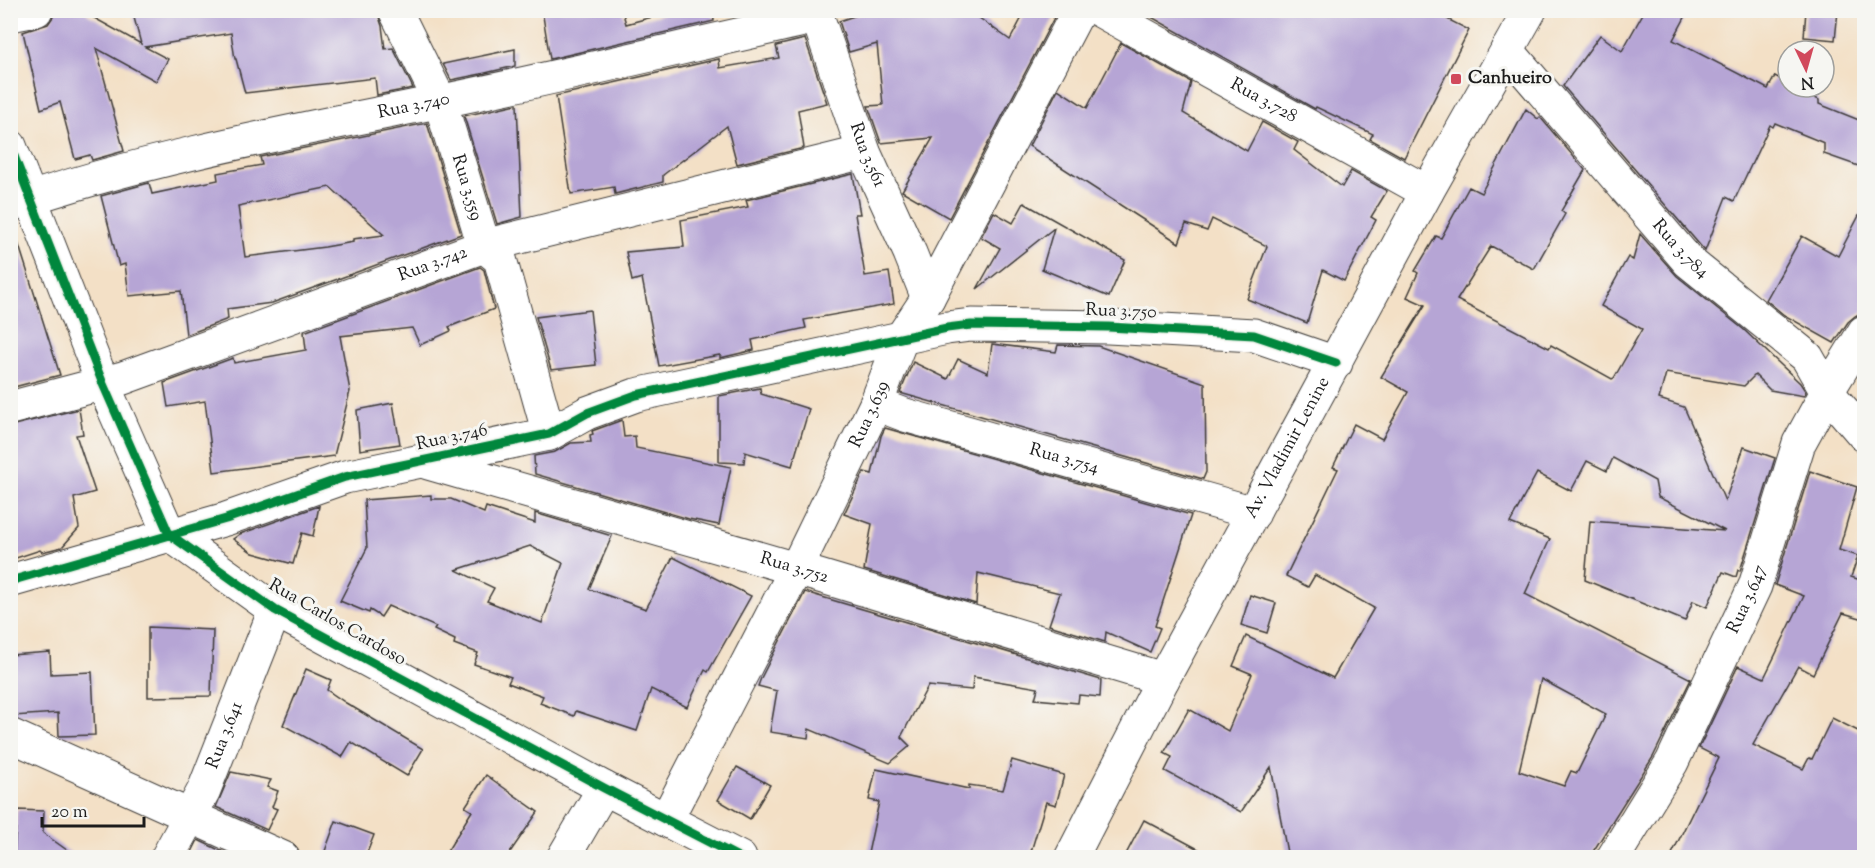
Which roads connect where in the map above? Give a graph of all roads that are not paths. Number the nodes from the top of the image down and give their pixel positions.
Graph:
1 (36, 10) edge
2 (395, 10) edge
3 (1079, 10) edge
4 (1100, 10) edge
5 (1530, 10) edge
6 (816, 14) edge
7 (10, 15) edge
8 (1507, 50) junction
9 (440, 101) junction
10 (10, 146) edge
11 (864, 152) junction
12 (1427, 192) junction
13 (20, 202) edge
14 (484, 246) junction
15 (927, 298) junction
16 (1864, 332) edge
17 (902, 337) junction
18 (1336, 363) junction
19 (103, 384) junction
20 (1827, 392) junction
21 (876, 404) junction
22 (10, 408) edge
23 (549, 434) junction
24 (1864, 435) edge
25 (424, 462) junction
26 (1254, 513) junction
27 (169, 534) junction
28 (796, 569) junction
29 (10, 580) edge
30 (275, 610) junction
31 (1163, 679) junction
32 (10, 735) edge
33 (604, 788) junction
34 (191, 816) junction
35 (666, 820) junction
36 (167, 858) edge
37 (283, 858) edge
38 (563, 858) edge
39 (740, 858) edge
40 (1071, 858) edge
41 (1613, 858) edge

1 - 7 street
2 - 9 street, Rua 3.559
3 - 15 street, Rua 3.639
4 - 12 street, Rua 3.728
5 - 8 street, Av. Vladimir Lenine
6 - 9 street, Rua 3.740
6 - 11 street, Rua 3.561
8 - 12 street, Av. Vladimir Lenine
8 - 20 street, Rua 3.784
9 - 13 street, Rua 3.740
9 - 14 street, Rua 3.559
10 - 13 street
11 - 14 street, Rua 3.742
11 - 15 street, Rua 3.561
12 - 18 street, Av. Vladimir Lenine
13 - 19 street
14 - 19 street, Rua 3.742
14 - 23 street, Rua 3.559
15 - 17 street, Rua 3.639
16 - 20 street, Rua 3.647
17 - 18 street, Rua 3.750
17 - 21 street, Rua 3.639
17 - 23 street, Rua 3.746
18 - 26 street, Av. Vladimir Lenine
19 - 22 street, Rua 3.742
19 - 27 street
20 - 24 street, Rua 3.784
20 - 41 street, Rua 3.647
21 - 26 street, Rua 3.754
21 - 28 street, Rua 3.639
23 - 25 street, Rua 3.746
25 - 27 street, Rua 3.746
25 - 28 street, Rua 3.752
26 - 31 street, Av. Vladimir Lenine
27 - 29 street, Rua 3.746
27 - 30 street, Rua Carlos Cardoso
28 - 31 street, Rua 3.752
28 - 35 street, Rua 3.639
30 - 33 street, Rua Carlos Cardoso
30 - 34 street, Rua 3.641
31 - 40 street, Av. Vladimir Lenine
32 - 34 street
33 - 35 street, Rua Carlos Cardoso
33 - 38 street
34 - 36 street, Rua 3.641
34 - 37 street
35 - 39 street, Rua Carlos Cardoso

